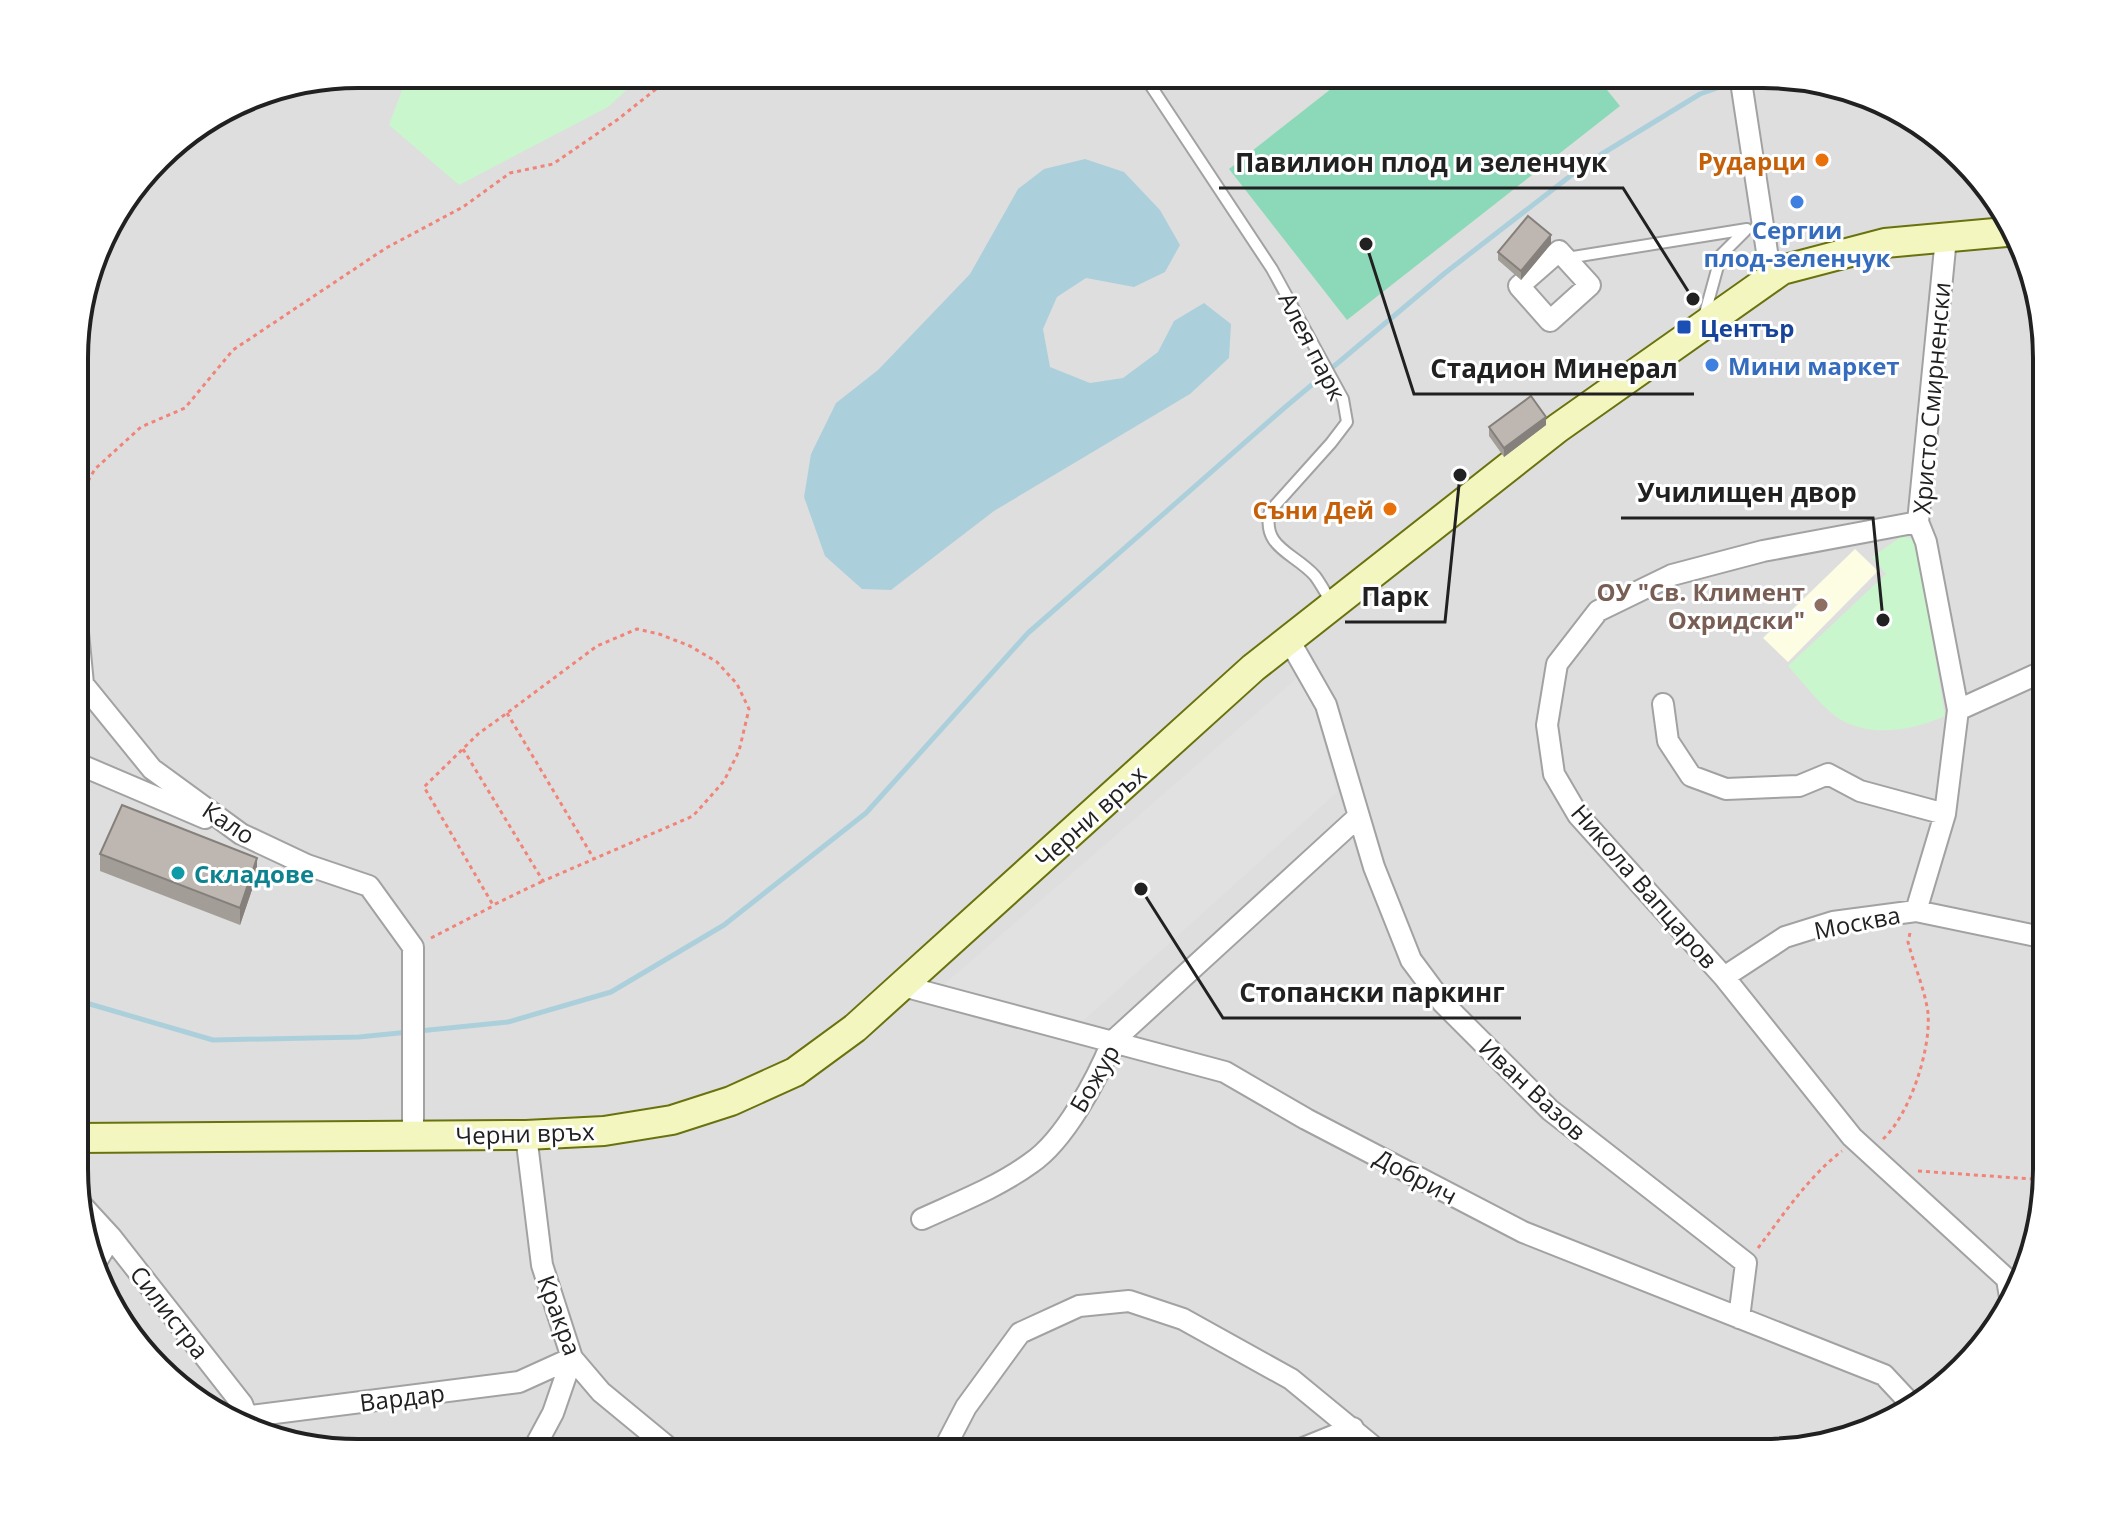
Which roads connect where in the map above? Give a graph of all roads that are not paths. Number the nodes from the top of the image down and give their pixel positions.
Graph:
1 (1154, 89) edge
2 (1743, 89) edge
3 (2001, 233) edge
4 (1946, 238) junction
5 (1566, 258) dead end
6 (1771, 278) junction
7 (1701, 327) junction
8 (1918, 522) junction
9 (1333, 605) junction
10 (1289, 640) junction
11 (2032, 676) edge
12 (88, 691) edge
13 (1663, 704) dead end
14 (1958, 710) junction
15 (88, 768) edge
16 (1945, 814) junction
17 (1359, 816) junction
18 (241, 834) junction
19 (1916, 911) junction
20 (2032, 935) edge
21 (1724, 977) junction
22 (903, 986) junction
23 (1112, 1042) junction
24 (526, 1135) junction
25 (413, 1136) junction
26 (89, 1138) edge
27 (92, 1217) edge
28 (922, 1219) dead end
29 (111, 1237) junction
30 (102, 1252) edge
31 (2007, 1282) edge
32 (1739, 1318) junction
33 (572, 1358) junction
34 (1905, 1398) edge
35 (242, 1412) edge
36 (261, 1420) edge
37 (1353, 1428) junction
38 (539, 1438) edge
39 (657, 1438) edge
40 (950, 1438) edge
41 (1326, 1439) edge
42 (1365, 1439) edge

1 - 9 lane, Алея парк
2 - 6 street
3 - 4 street, Черни връх
4 - 6 street, Черни връх
4 - 8 street, Христо Смирненски
5 - 7 lane
6 - 7 street, Черни връх
7 - 9 street, Черни връх
8 - 14 street, Христо Смирненски
8 - 21 street, Никола Вапцаров
9 - 10 street, Черни връх
10 - 17 street, Иван Вазов
10 - 22 street, Черни връх
11 - 14 street
12 - 18 street, Кало
13 - 16 street
14 - 16 street, Христо Смирненски
15 - 18 street
16 - 19 street, Христо Смирненски
17 - 23 street, Божур
17 - 32 street, Иван Вазов
18 - 25 street, Кало
19 - 20 street, Москва
19 - 21 street, Москва
21 - 31 street, Никола Вапцаров
22 - 23 street, Добрич
22 - 24 street, Черни връх
23 - 28 street, Божур
23 - 32 street, Добрич
24 - 25 street, Черни връх
24 - 33 street, Кракра
25 - 26 street, Черни връх
27 - 29 street, Силистра
29 - 30 street
29 - 35 street, Силистра
32 - 34 street, Добрич
33 - 36 street, Вардар
33 - 38 street
33 - 39 street, Кракра
37 - 40 street
37 - 41 street
37 - 42 street

